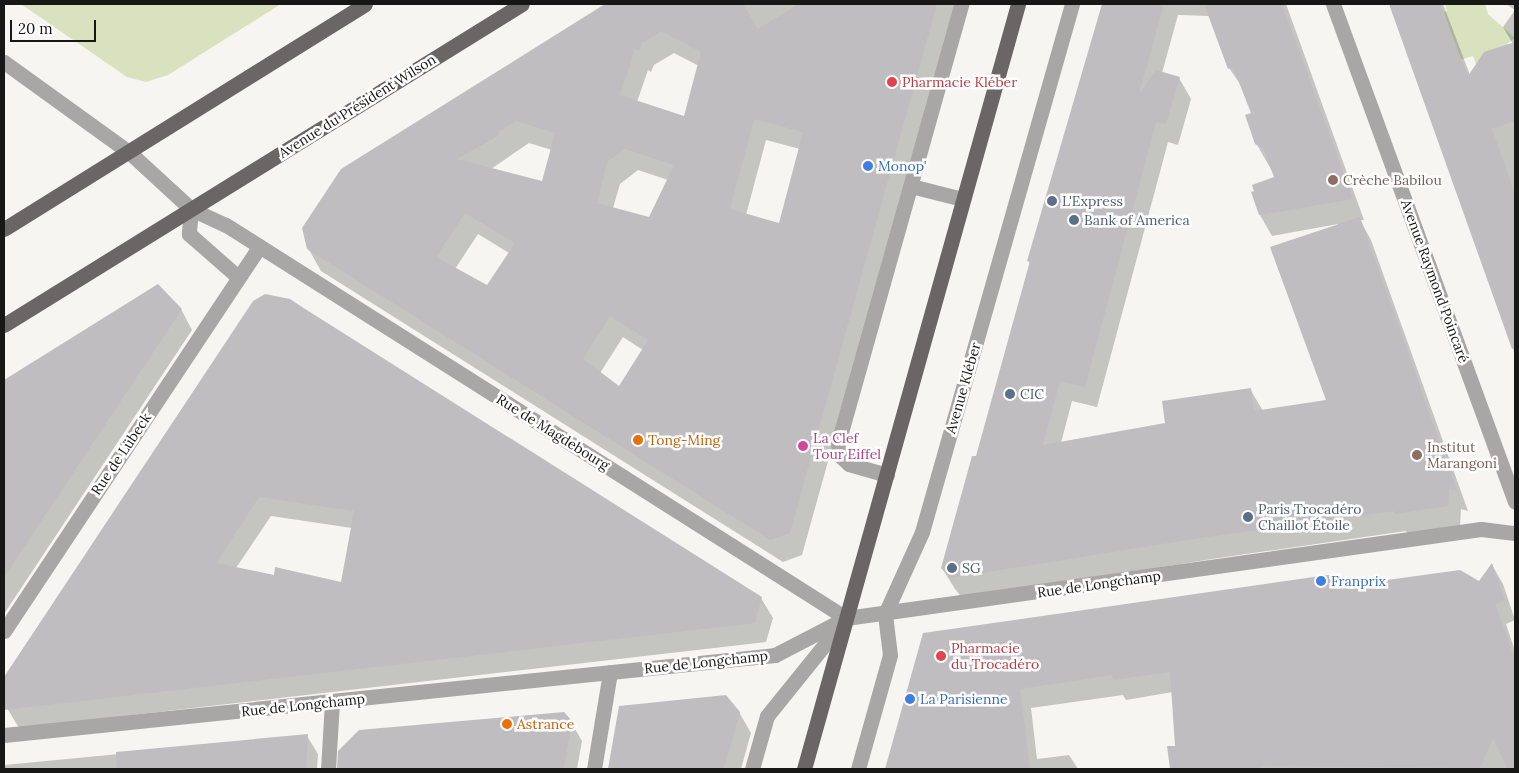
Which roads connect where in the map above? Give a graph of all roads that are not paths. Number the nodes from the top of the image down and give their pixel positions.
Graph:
1 (365, 4) edge
2 (522, 4) edge
3 (961, 4) edge
4 (1018, 4) edge
5 (1072, 4) edge
6 (1333, 4) edge
7 (4, 62) edge
8 (128, 152) junction
9 (911, 186) junction
10 (962, 199) junction
11 (191, 209) junction
12 (4, 229) edge
13 (259, 247) junction
14 (238, 277) junction
15 (4, 326) edge
16 (886, 475) junction
17 (1515, 502) edge
18 (1515, 533) edge
19 (884, 614) junction
20 (846, 618) junction
21 (4, 631) edge
22 (610, 672) junction
23 (332, 702) junction
24 (4, 735) edge
25 (328, 769) edge
26 (594, 769) edge
27 (752, 769) edge
28 (804, 769) edge
29 (858, 769) edge

1 - 8 main road
2 - 11 main road, Avenue du Président Wilson
3 - 9 street
4 - 10 main road
5 - 19 street, Avenue Kléber
6 - 17 street, Avenue Raymond Poincaré
7 - 8 street
8 - 11 street
8 - 12 main road
9 - 10 street
9 - 16 street
10 - 16 main road
11 - 13 street, Rue de Magdebourg
11 - 14 street
11 - 15 main road, Avenue du Président Wilson
13 - 14 street
13 - 20 street, Rue de Magdebourg
14 - 21 street, Rue de Lübeck
16 - 20 main road
18 - 19 street, Rue de Longchamp
19 - 20 street, Rue de Longchamp
19 - 29 street
20 - 22 street, Rue de Longchamp
20 - 27 street
20 - 28 main road
22 - 23 street, Rue de Longchamp
22 - 26 street
23 - 24 street, Rue de Longchamp
23 - 25 street

